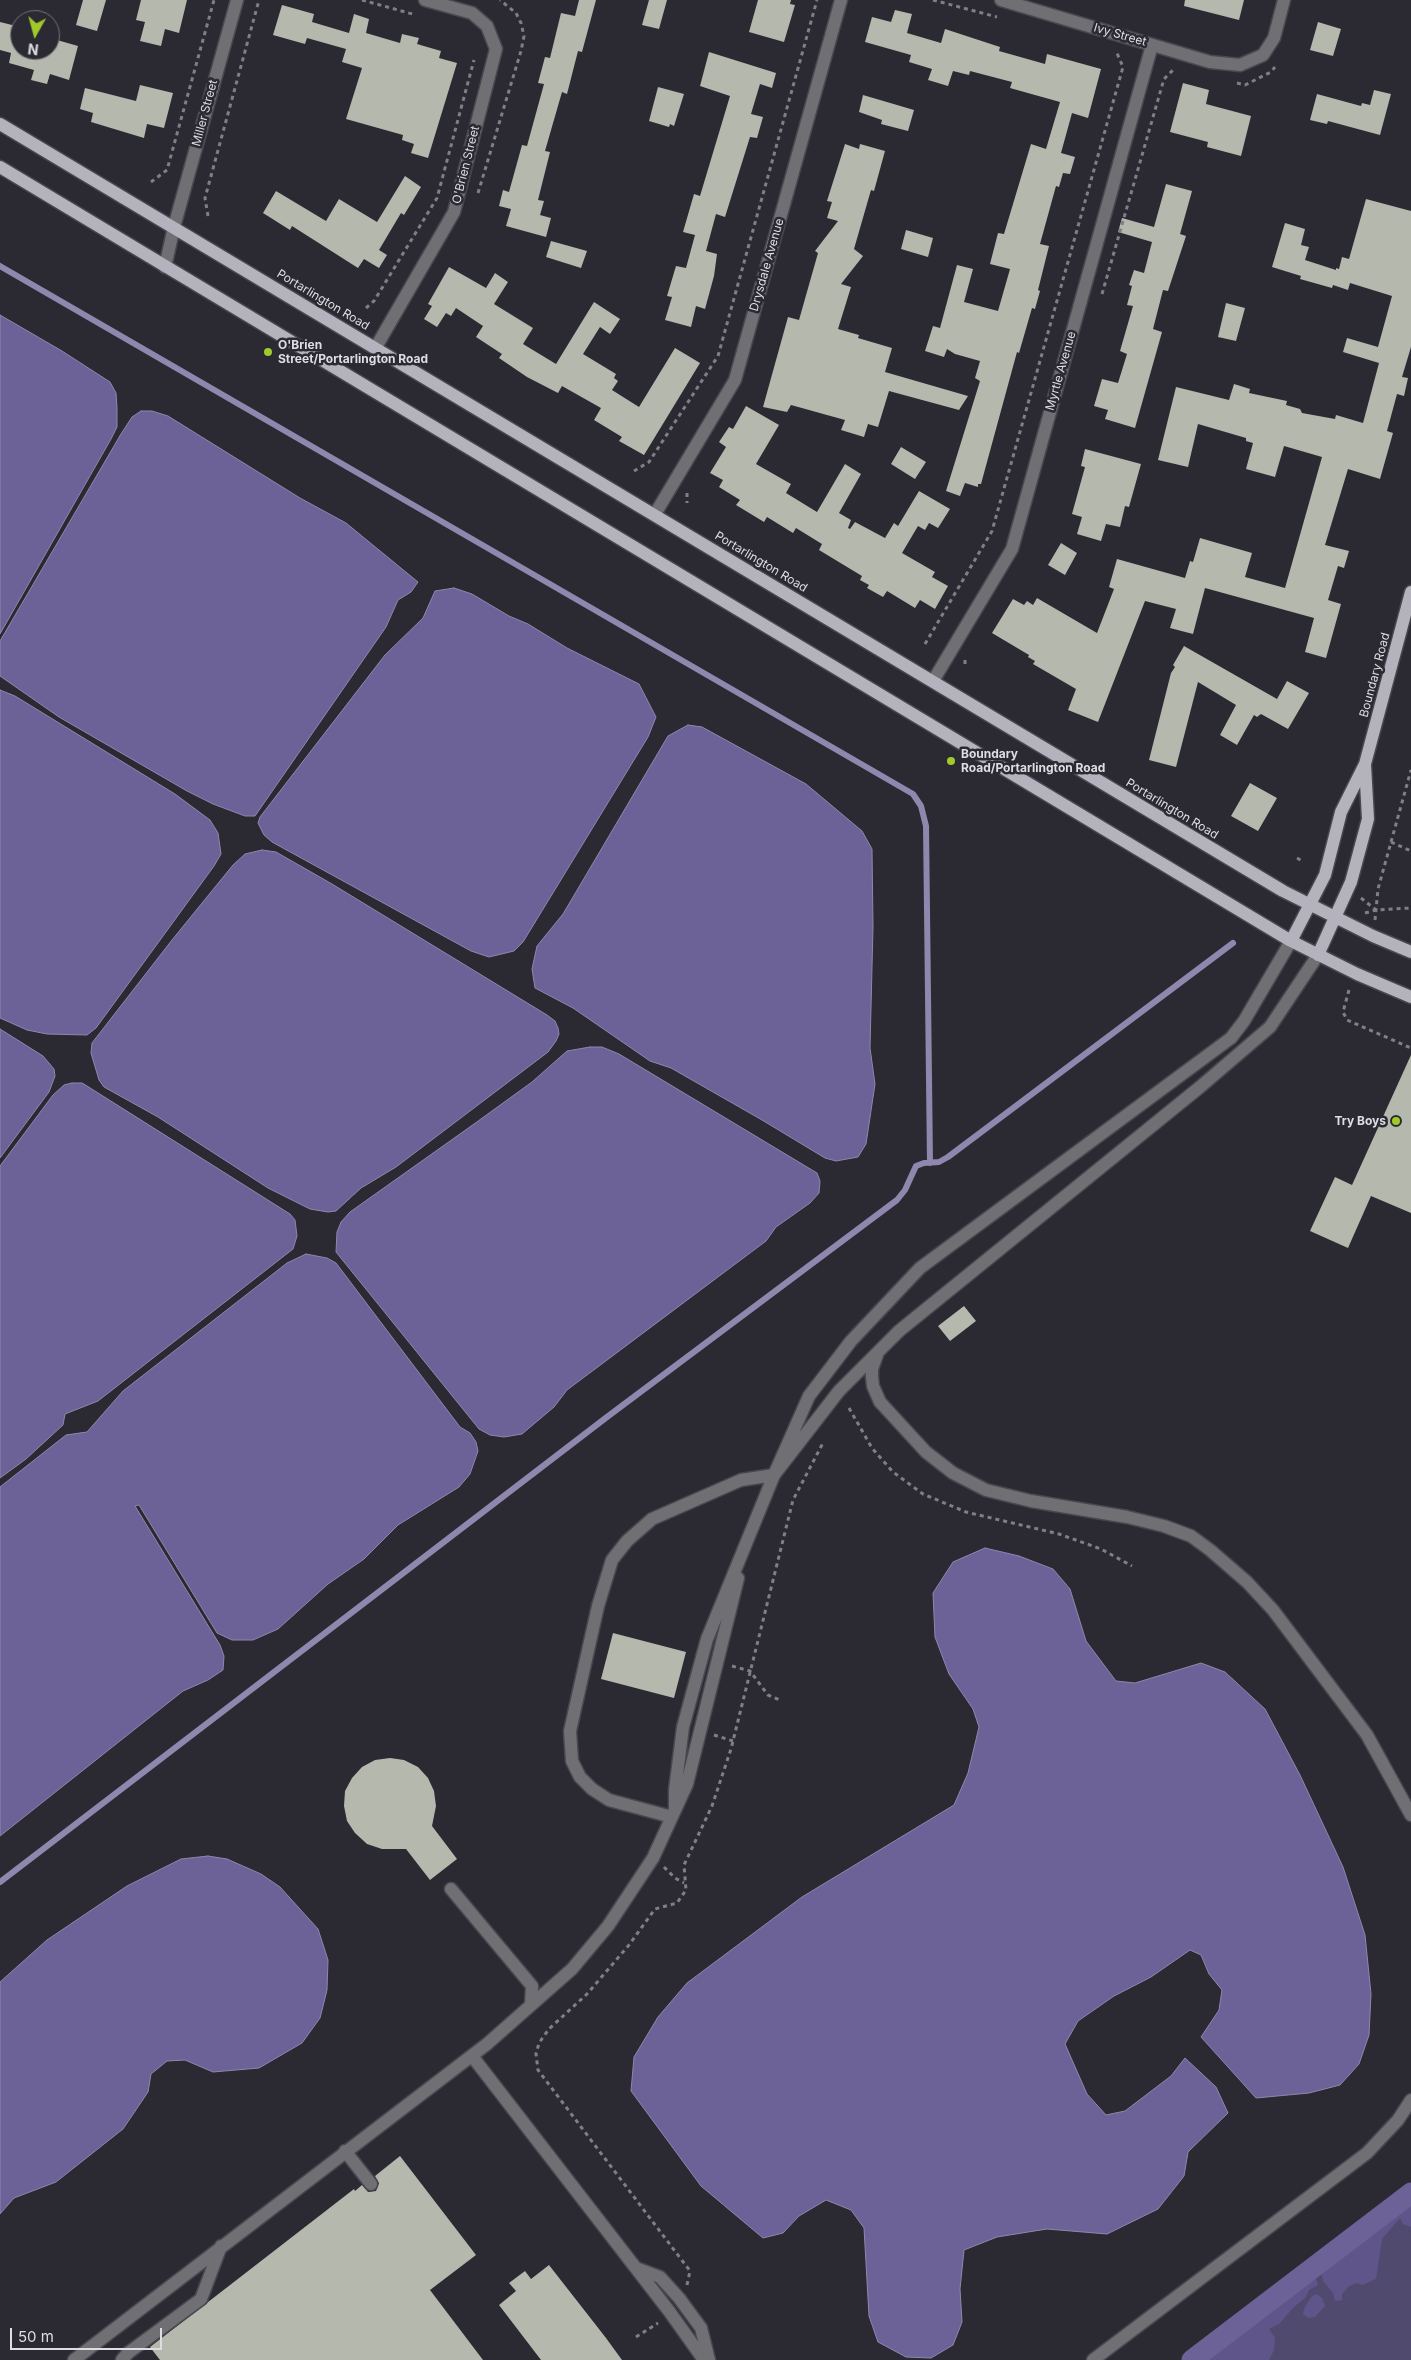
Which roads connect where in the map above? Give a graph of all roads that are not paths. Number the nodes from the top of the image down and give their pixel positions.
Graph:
1 (237, 0) edge
2 (426, 0) edge
3 (842, 0) edge
4 (1001, 0) edge
5 (1284, 0) edge
6 (1152, 44) junction
7 (0, 124) edge
8 (0, 167) edge
9 (174, 227) junction
10 (165, 267) junction
11 (376, 347) junction
12 (655, 514) junction
13 (1411, 592) edge
14 (933, 681) junction
15 (1365, 764) junction
16 (1309, 904) junction
17 (1335, 917) junction
18 (1291, 941) junction
19 (1411, 952) edge
20 (1318, 955) junction
21 (1411, 997) edge
22 (878, 1352) junction
23 (774, 1475) junction
24 (748, 1536) junction
25 (673, 1814) junction
26 (1411, 1815) edge
27 (451, 1889) dead end
28 (531, 2005) junction
29 (472, 2056) junction
30 (1411, 2100) edge
31 (345, 2150) junction
32 (371, 2184) dead end
33 (221, 2246) junction
34 (636, 2268) junction
35 (74, 2360) edge
36 (122, 2360) edge
37 (704, 2360) edge
38 (709, 2360) edge
39 (1093, 2360) edge

1 - 9 street, Miller Street
2 - 11 street, O'Brien Street
3 - 12 street, Drysdale Avenue
4 - 6 street, Ivy Street
5 - 6 street, Ivy Street
6 - 14 street, Myrtle Avenue
7 - 9 main road, Portarlington Road
8 - 10 main road
9 - 10 street
9 - 11 main road, Portarlington Road
10 - 18 main road
11 - 12 main road, Portarlington Road
12 - 14 main road, Portarlington Road
13 - 15 main road, Boundary Road
14 - 16 main road, Portarlington Road
15 - 16 main road, Boundary Road
15 - 17 main road, Boundary Road
16 - 17 main road, Portarlington Road
16 - 18 main road, Boundary Road
17 - 19 main road, Portarlington Road
17 - 20 main road, Boundary Road
18 - 20 main road
18 - 23 street
20 - 21 main road
20 - 22 street
22 - 23 street
22 - 26 street
23 - 24 street
23 - 25 street
24 - 25 street
24 - 25 street
25 - 28 street
27 - 28 street
28 - 29 street
29 - 31 street
29 - 34 street
30 - 39 street
31 - 32 street
31 - 33 street
33 - 35 street
33 - 36 street
34 - 37 street
34 - 38 street

